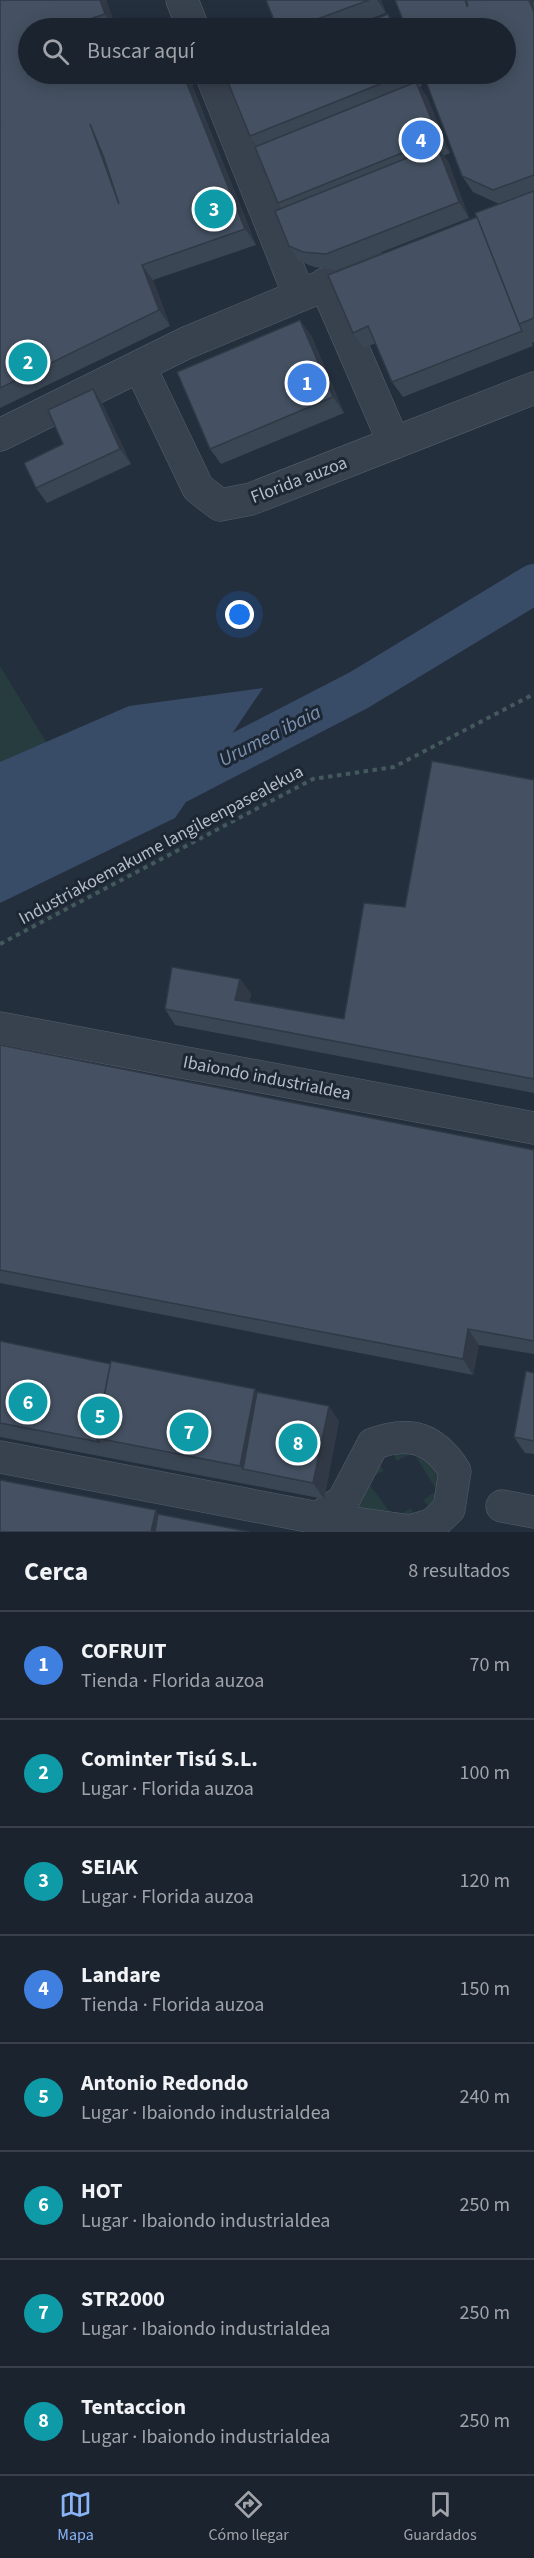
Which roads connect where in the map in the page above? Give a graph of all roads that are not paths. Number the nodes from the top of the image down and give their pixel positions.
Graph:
1 (182, 0) edge
2 (189, 18) edge
3 (216, 84) edge
4 (402, 254) edge
5 (312, 290) junction
6 (140, 367) junction
7 (534, 388) edge
8 (0, 435) edge
9 (394, 443) junction
10 (0, 1028) edge
11 (534, 1128) edge
12 (0, 1457) edge
13 (502, 1506) dead end
14 (534, 1512) edge
15 (318, 1518) dead end

1 - 2 street
3 - 5 street
4 - 5 street
5 - 6 street
5 - 9 street
6 - 8 street
6 - 9 street, Florida auzoa
7 - 9 street, Florida auzoa
10 - 11 street, Ibaiondo industrialdea
12 - 15 street
13 - 14 street

